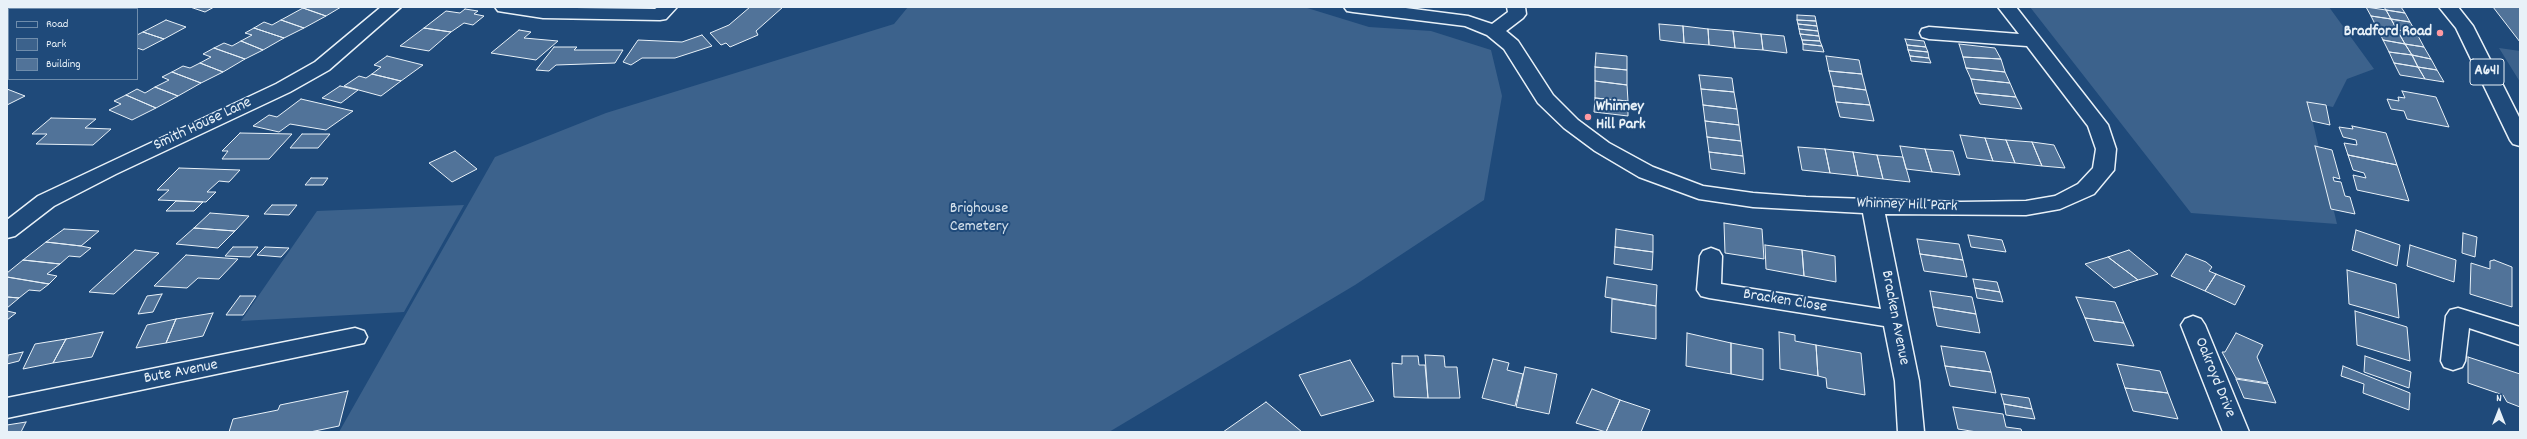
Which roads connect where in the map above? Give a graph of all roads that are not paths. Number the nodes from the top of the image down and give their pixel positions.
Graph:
1 (392, 7) edge
2 (504, 7) edge
3 (668, 7) edge
4 (1353, 7) edge
5 (1516, 7) edge
6 (2007, 7) edge
7 (2448, 7) edge
8 (1494, 31) junction
9 (1930, 33) dead end
10 (2032, 40) junction
11 (2520, 140) edge
12 (1872, 205) junction
13 (7, 231) edge
14 (1710, 256) dead end
15 (1893, 319) junction
16 (2193, 324) dead end
17 (2520, 336) edge
18 (355, 338) dead end
19 (2453, 361) dead end
20 (7, 408) edge
21 (1911, 432) edge
22 (2236, 432) edge

1 - 13 street, Smith House Lane
2 - 3 street
4 - 8 street, Whinney Hill Park
5 - 8 street
6 - 10 street, Whinney Hill Park
7 - 11 street, A641
8 - 12 street, Whinney Hill Park
9 - 10 street
10 - 12 street, Whinney Hill Park
12 - 15 street, Bracken Avenue
14 - 15 street, Bracken Close
15 - 21 street, Bracken Avenue
16 - 22 street, Oakroyd Drive
17 - 19 street
18 - 20 street, Bute Avenue

